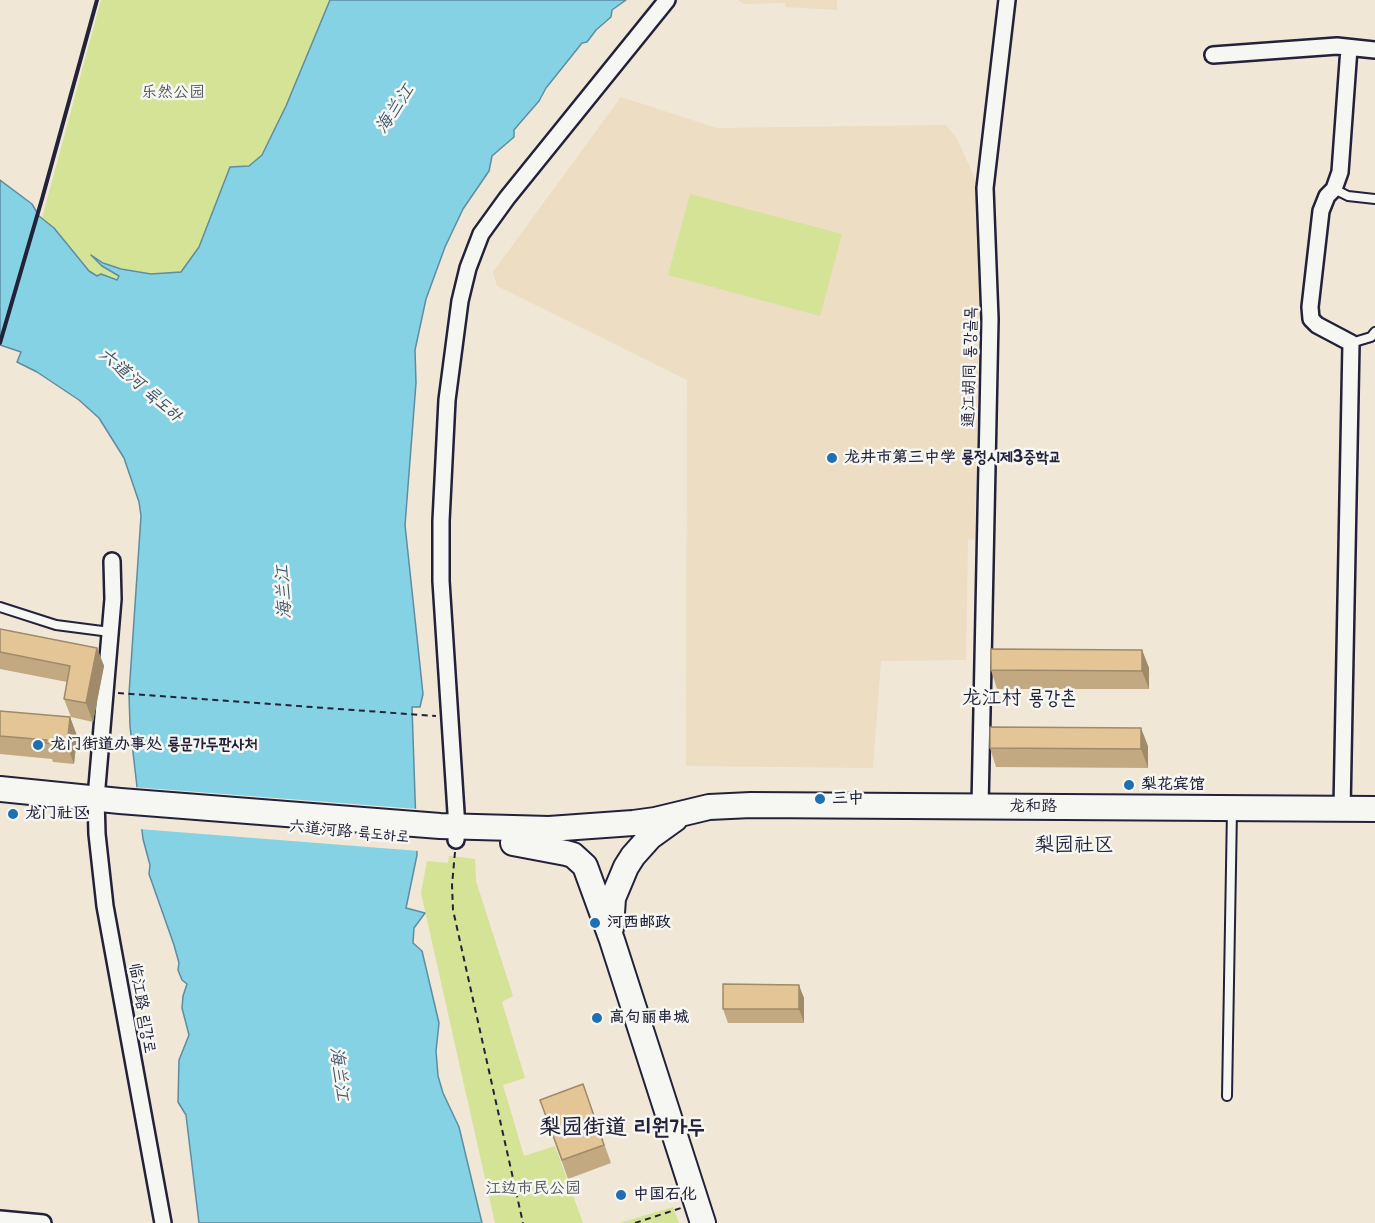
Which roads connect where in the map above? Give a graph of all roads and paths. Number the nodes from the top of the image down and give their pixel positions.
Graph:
1 (667, 0) edge
2 (1008, 0) edge
3 (1349, 48) junction
4 (1375, 50) edge
5 (1213, 55) dead end
6 (1334, 189) junction
7 (1375, 199) edge
8 (1375, 332) edge
9 (1351, 344) junction
10 (112, 561) dead end
11 (0, 607) edge
12 (110, 632) junction
13 (127, 693) dead end
14 (450, 717) junction
15 (0, 789) edge
16 (0, 801) edge
17 (108, 806) junction
18 (980, 807) junction
19 (1342, 809) junction
20 (1375, 809) edge
21 (1232, 817) junction
22 (695, 818) junction
23 (1375, 826) edge
24 (549, 830) junction
25 (658, 830) junction
26 (448, 833) junction
27 (573, 839) junction
28 (513, 843) junction
29 (613, 898) junction
30 (619, 939) junction
31 (1227, 1096) dead end
32 (699, 1213) edge
33 (0, 1219) edge
34 (43, 1223) edge
35 (158, 1223) edge
36 (523, 1223) edge
37 (635, 1223) edge
38 (717, 1223) edge

1 - 14 street
2 - 18 street, 通江胡同 통강골목
3 - 4 street
3 - 5 street
3 - 6 street
6 - 7 lane
6 - 9 street
8 - 9 lane
9 - 19 street
10 - 12 street, 临江路 림강로
11 - 12 lane
12 - 17 street, 临江路 림강로
13 - 14 path
14 - 26 street
15 - 17 highway, 六道河路 륙도하로
16 - 17 highway, 六道河路 륙도하로
17 - 26 highway, 六道河路 륙도하로
17 - 35 street, 临江路 림강로
18 - 21 highway, 龙和路
18 - 22 highway, 龙和路
19 - 20 highway, 龙和路
19 - 21 highway, 龙和路
21 - 22 highway, 龙和路
21 - 23 highway, 龙和路
21 - 31 lane
22 - 24 highway, 六道河路 륙도하로
22 - 25 highway
22 - 30 highway
24 - 26 highway, 六道河路 륙도하로
24 - 27 highway
25 - 27 highway, 六道河路 륙도하로
25 - 29 highway
26 - 28 highway, 六道河路 륙도하로
26 - 36 path
27 - 28 highway, 六道河路 륙도하로
27 - 29 highway
28 - 30 highway
29 - 30 highway
30 - 32 highway
30 - 38 highway
32 - 37 path
33 - 34 street

